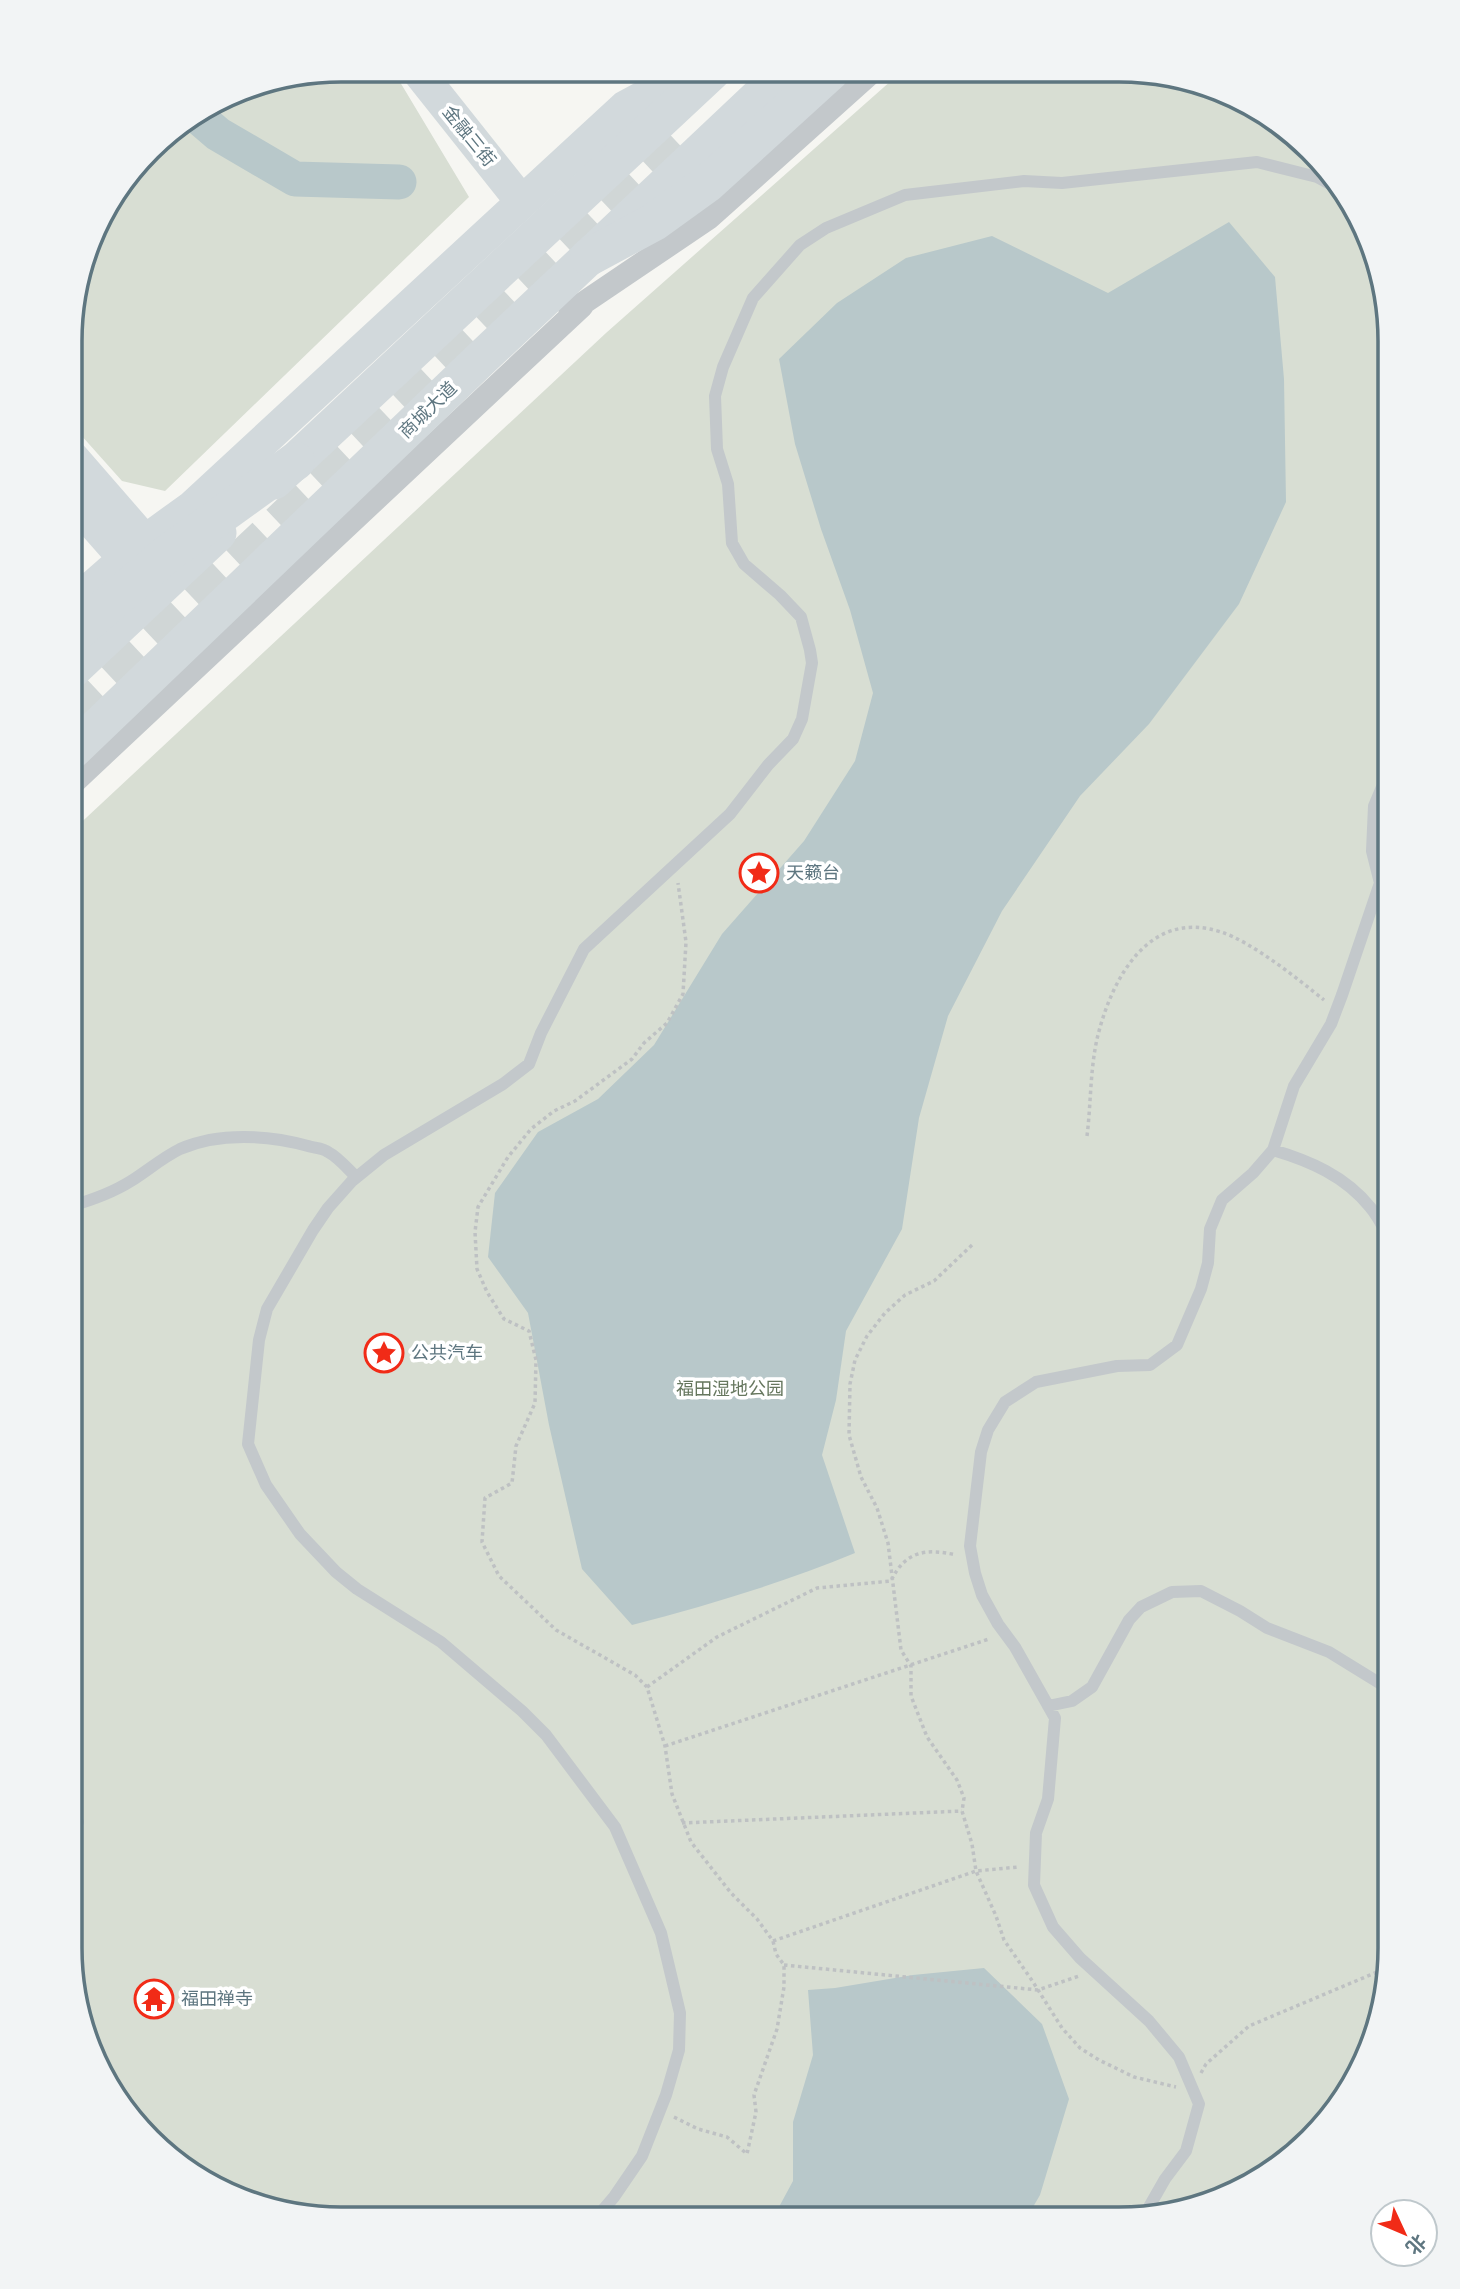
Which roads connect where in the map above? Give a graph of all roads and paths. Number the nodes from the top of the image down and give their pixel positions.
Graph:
1 (427, 82) edge
2 (672, 82) edge
3 (701, 82) edge
4 (774, 82) edge
5 (819, 82) edge
6 (861, 82) edge
7 (1319, 178) edge
8 (522, 202) junction
9 (589, 257) junction
10 (582, 306) junction
11 (486, 354) junction
12 (296, 461) junction
13 (82, 472) edge
14 (82, 507) edge
15 (135, 550) junction
16 (82, 596) edge
17 (82, 627) edge
18 (82, 661) edge
19 (82, 741) edge
20 (82, 775) edge
21 (1378, 796) edge
22 (676, 865) junction
23 (1378, 875) edge
24 (1378, 889) edge
25 (1336, 1010) junction
26 (1087, 1136) dead end
27 (1273, 1150) junction
28 (356, 1177) junction
29 (82, 1203) edge
30 (1378, 1219) edge
31 (972, 1245) dead end
32 (972, 1560) junction
33 (891, 1581) junction
34 (1005, 1633) junction
35 (911, 1666) junction
36 (1378, 1682) edge
37 (647, 1687) junction
38 (1048, 1706) junction
39 (665, 1746) junction
40 (962, 1811) junction
41 (682, 1823) junction
42 (1035, 1865) junction
43 (976, 1871) junction
44 (773, 1941) junction
45 (784, 1965) junction
46 (1094, 1971) junction
47 (1376, 1973) edge
48 (1038, 1990) junction
49 (1192, 2089) junction
50 (660, 2109) junction
51 (1150, 2205) edge
52 (605, 2207) edge

1 - 8 street, 金融三街
2 - 8 street
3 - 12 main road
4 - 9 main road, 商城大道
5 - 9 highway
6 - 10 street
7 - 22 lane
8 - 15 street
9 - 11 main road, 商城大道
10 - 11 street
10 - 20 street
11 - 19 main road, 商城大道
12 - 17 highway
12 - 18 main road
13 - 15 street
14 - 15 street
15 - 16 street
21 - 23 lane
22 - 28 lane
22 - 37 path
24 - 25 lane
25 - 26 path
25 - 27 lane
27 - 30 lane
27 - 32 lane
28 - 29 lane
28 - 50 lane
31 - 33 path
32 - 33 path
32 - 34 lane
33 - 35 path
33 - 37 path
34 - 35 path
34 - 38 lane
35 - 39 path
35 - 40 path
36 - 38 lane
37 - 39 path
38 - 42 lane
39 - 41 path
40 - 41 path
40 - 43 path
41 - 44 path
42 - 43 path
42 - 46 lane
43 - 44 path
43 - 48 path
44 - 45 path
45 - 48 path
45 - 50 path
46 - 48 path
46 - 49 lane
47 - 49 path
48 - 49 path
49 - 51 lane
50 - 52 lane

